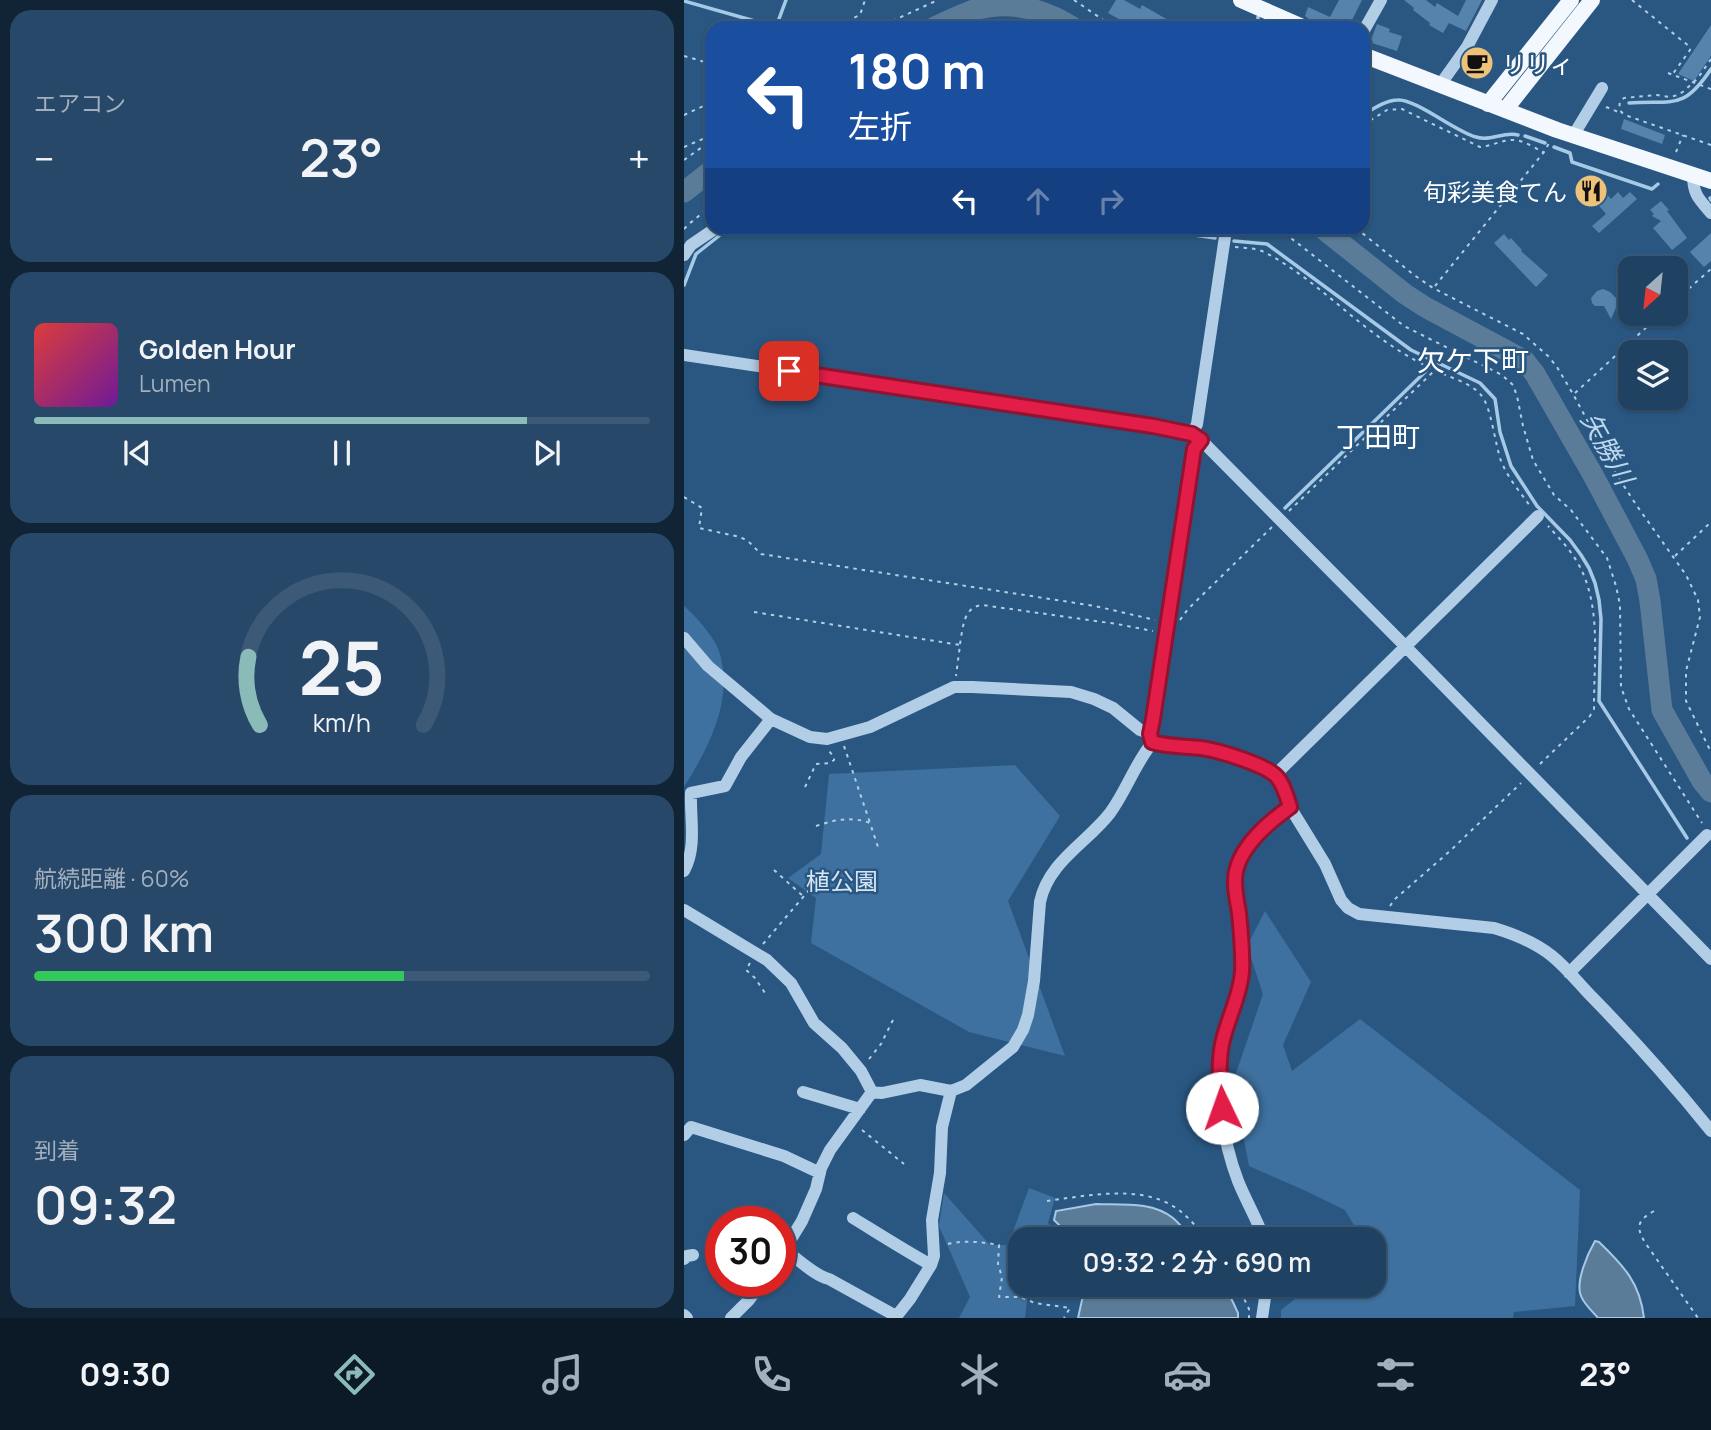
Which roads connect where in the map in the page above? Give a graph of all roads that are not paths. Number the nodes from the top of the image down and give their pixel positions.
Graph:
1 (1381, 0) edge
2 (1492, 0) edge
3 (1571, 0) edge
4 (1592, 0) edge
5 (1249, 1) edge
6 (1290, 21) edge
7 (1369, 21) edge
8 (1370, 58) edge
9 (1440, 85) junction
10 (1602, 89) dead end
11 (1488, 104) junction
12 (1505, 110) junction
13 (1573, 136) junction
14 (1693, 175) junction
15 (1711, 181) edge
16 (1711, 212) edge
17 (706, 235) edge
18 (1225, 235) edge
19 (684, 255) edge
20 (684, 355) edge
21 (1197, 437) junction
22 (1538, 516) road end
23 (684, 638) edge
24 (1406, 647) junction
25 (771, 719) junction
26 (1151, 738) junction
27 (1275, 775) junction
28 (1290, 807) junction
29 (1709, 834) edge
30 (684, 871) edge
31 (1648, 895) junction
32 (684, 910) edge
33 (1711, 959) edge
34 (1569, 973) junction
35 (872, 1091) junction
36 (951, 1091) junction
37 (804, 1092) dead end
38 (860, 1109) junction
39 (1711, 1131) edge
40 (684, 1135) edge
41 (820, 1173) junction
42 (853, 1218) dead end
43 (1259, 1227) edge
44 (796, 1231) edge
45 (796, 1258) edge
46 (931, 1265) junction
47 (751, 1297) edge
48 (1265, 1297) edge
49 (896, 1317) edge
50 (731, 1318) edge
51 (1262, 1318) edge

1 - 7 street
2 - 9 street
3 - 11 main road
4 - 12 main road
5 - 6 main road
8 - 9 main road
9 - 11 main road
10 - 13 street
11 - 12 main road
12 - 13 main road
13 - 14 main road
14 - 15 main road
14 - 16 street
17 - 19 street
18 - 21 street
20 - 21 street
21 - 24 street
21 - 26 street
22 - 24 street
23 - 25 street
24 - 27 street
24 - 31 street
25 - 26 street
25 - 30 street
26 - 27 street
26 - 36 street
27 - 28 street
28 - 34 street
28 - 43 street
29 - 31 street
31 - 33 street
31 - 34 street
32 - 35 street
34 - 39 street
35 - 36 street
35 - 38 street
36 - 46 street
37 - 38 street
38 - 41 street
40 - 41 street
41 - 44 street
42 - 46 street
45 - 49 street
46 - 49 street
47 - 50 street
48 - 51 street

